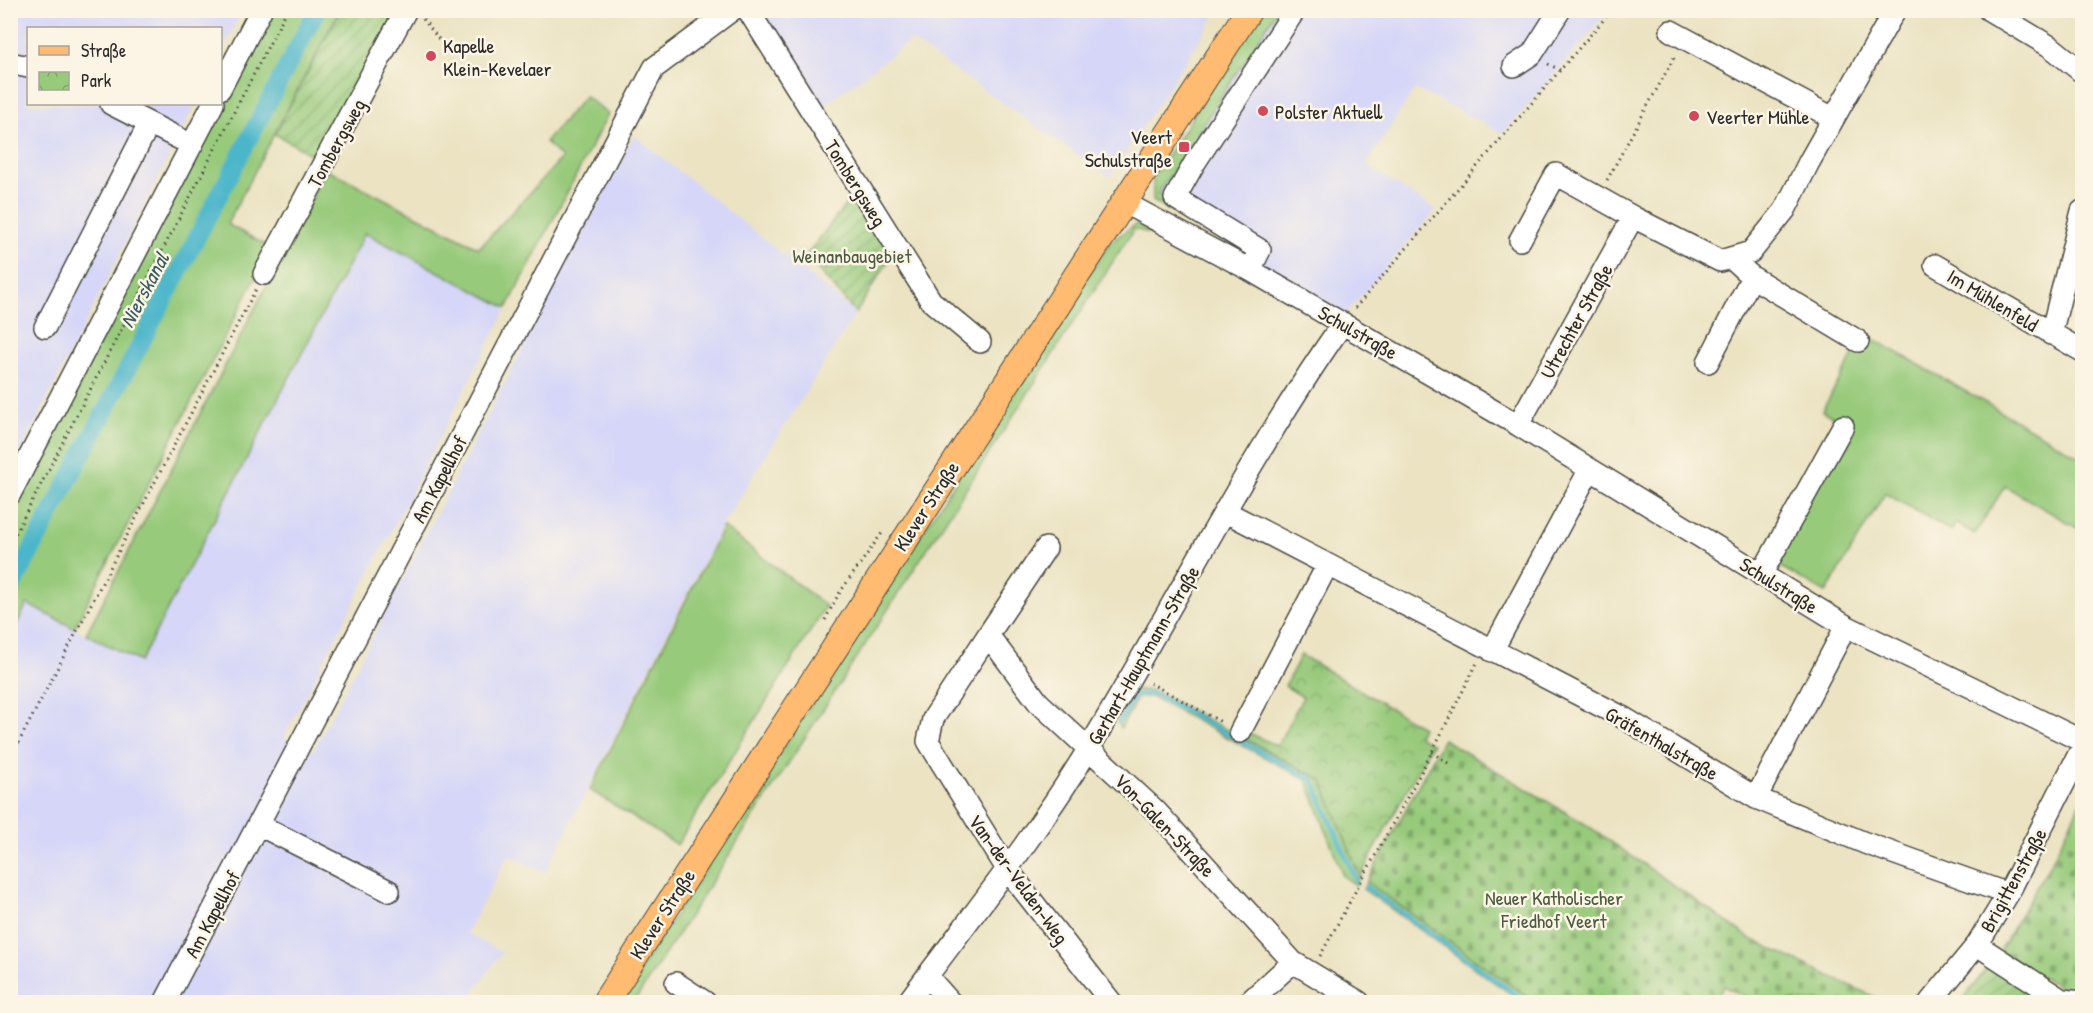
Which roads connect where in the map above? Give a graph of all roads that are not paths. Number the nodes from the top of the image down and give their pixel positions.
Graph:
1 (261, 10) edge
2 (406, 10) edge
3 (732, 10) edge
4 (748, 10) edge
5 (1249, 10) edge
6 (1295, 10) edge
7 (1560, 10) edge
8 (1895, 10) edge
9 (1989, 10) edge
10 (1678, 34) road end
11 (10, 63) edge
12 (1515, 66) dead end
13 (27, 67) edge
14 (2082, 72) edge
15 (222, 85) edge
16 (113, 105) edge
17 (212, 105) edge
18 (1833, 118) junction
19 (149, 124) junction
20 (192, 145) junction
21 (1123, 202) junction
22 (2082, 211) edge
23 (1633, 217) junction
24 (1520, 240) dead end
25 (1731, 258) junction
26 (1935, 265) dead end
27 (1250, 270) junction
28 (264, 274) road end
29 (1752, 277) junction
30 (1342, 323) junction
31 (45, 327) dead end
32 (2050, 334) junction
33 (1858, 341) dead end
34 (980, 342) dead end
35 (2082, 351) edge
36 (1708, 362) dead end
37 (1518, 425) junction
38 (1843, 426) dead end
39 (1590, 469) junction
40 (10, 494) edge
41 (1226, 512) junction
42 (1046, 548) dead end
43 (1327, 566) junction
44 (1761, 574) junction
45 (1846, 627) junction
46 (988, 635) junction
47 (1488, 649) junction
48 (1240, 732) road end
49 (2082, 741) edge
50 (1089, 748) junction
51 (2082, 748) edge
52 (1756, 798) junction
53 (259, 825) junction
54 (1007, 869) junction
55 (389, 891) dead end
56 (2008, 894) junction
57 (1977, 945) junction
58 (1301, 968) junction
59 (927, 976) junction
60 (676, 983) dead end
61 (165, 1002) edge
62 (604, 1002) edge
63 (705, 1002) edge
64 (908, 1002) edge
65 (950, 1002) edge
66 (1111, 1002) edge
67 (1249, 1002) edge
68 (1359, 1002) edge
69 (1930, 1002) edge
70 (2082, 1002) edge

1 - 15 street
2 - 28 street, Tombergsweg
3 - 53 street, Am Kapellhof
4 - 34 street, Tombergsweg
5 - 21 main road, Klever Straße
6 - 27 street
7 - 12 street
8 - 18 street
9 - 14 street
10 - 18 street
11 - 13 street
16 - 19 street
17 - 20 street
18 - 25 street
19 - 20 street
19 - 31 street
20 - 40 street
21 - 27 street, Schulstraße
21 - 62 main road, Klever Straße
22 - 32 street, Im Mühlenfeld
23 - 24 street
23 - 25 street
23 - 37 street, Utrechter Straße
25 - 29 street
26 - 32 street, Im Mühlenfeld
27 - 30 street, Schulstraße
29 - 33 street
29 - 36 street
30 - 37 street, Schulstraße
30 - 41 street, Gerhart-Hauptmann-Straße
32 - 35 street, Im Mühlenfeld
37 - 39 street, Schulstraße
38 - 44 street
39 - 44 street, Schulstraße
39 - 47 street
41 - 43 street, Gräfenthalstraße
41 - 50 street, Gerhart-Hauptmann-Straße
42 - 46 street
43 - 47 street, Gräfenthalstraße
43 - 48 street
44 - 45 street, Schulstraße
45 - 49 street, Schulstraße
45 - 52 street
46 - 50 street, Von-Galen-Straße
46 - 54 street, Van-der-Velden-Weg
47 - 52 street, Gräfenthalstraße
50 - 54 street, Gerhart-Hauptmann-Straße
50 - 58 street, Von-Galen-Straße
51 - 56 street, Brigittenstraße
52 - 56 street, Gräfenthalstraße
53 - 55 street
53 - 61 street, Am Kapellhof
54 - 59 street, Gerhart-Hauptmann-Straße
54 - 66 street, Van-der-Velden-Weg
56 - 57 street, Brigittenstraße
57 - 69 street, Brigittenstraße
57 - 70 street
58 - 67 street
58 - 68 street, Von-Galen-Straße
59 - 64 street, Gerhart-Hauptmann-Straße
59 - 65 street
60 - 63 street

